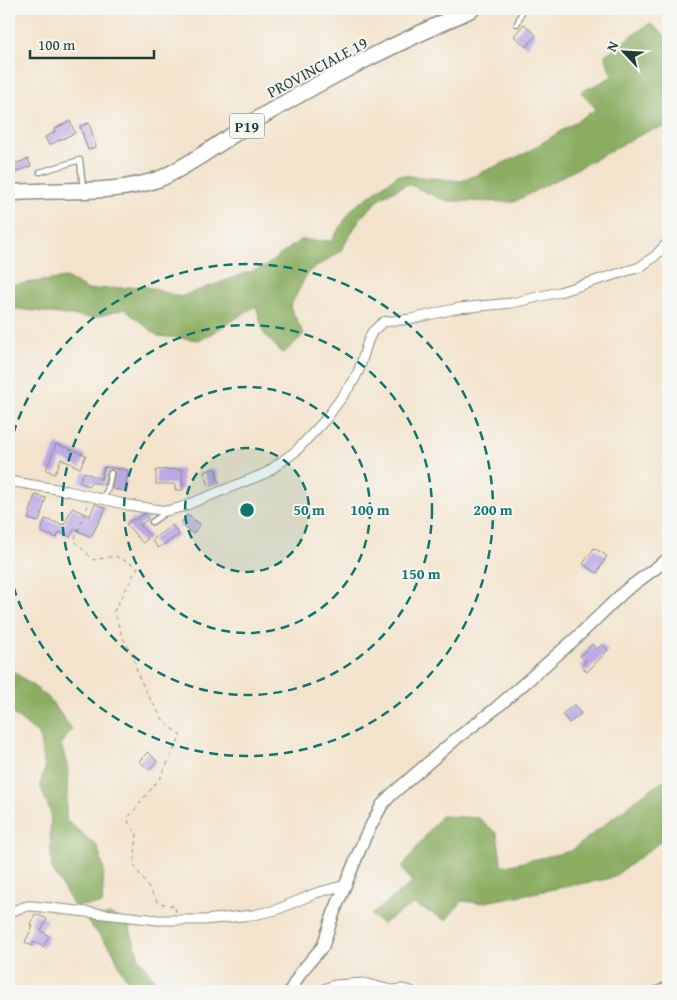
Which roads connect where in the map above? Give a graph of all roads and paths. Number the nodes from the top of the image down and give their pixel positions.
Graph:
1 (472, 9) edge
2 (523, 9) edge
3 (516, 24) dead end
4 (40, 172) dead end
5 (84, 190) junction
6 (9, 193) edge
7 (668, 242) edge
8 (111, 473) dead end
9 (9, 481) edge
10 (96, 498) junction
11 (166, 511) junction
12 (152, 522) dead end
13 (668, 559) edge
14 (345, 885) junction
15 (9, 912) edge
16 (179, 920) junction
17 (9, 948) edge
18 (15, 950) dead end
19 (668, 984) edge
20 (290, 991) edge
21 (319, 991) edge
22 (390, 991) edge
23 (411, 991) edge
24 (653, 991) edge

1 - 5 main road, PROVINCIALE 19 / P19
2 - 3 lane
4 - 5 lane
5 - 6 main road, PROVINCIALE 19 / P19
7 - 11 street
8 - 10 lane
9 - 10 street
10 - 11 street
10 - 16 path
11 - 12 lane
13 - 14 street
14 - 16 street
14 - 20 street
15 - 16 street
17 - 18 path
19 - 24 lane
21 - 22 street
22 - 23 street

